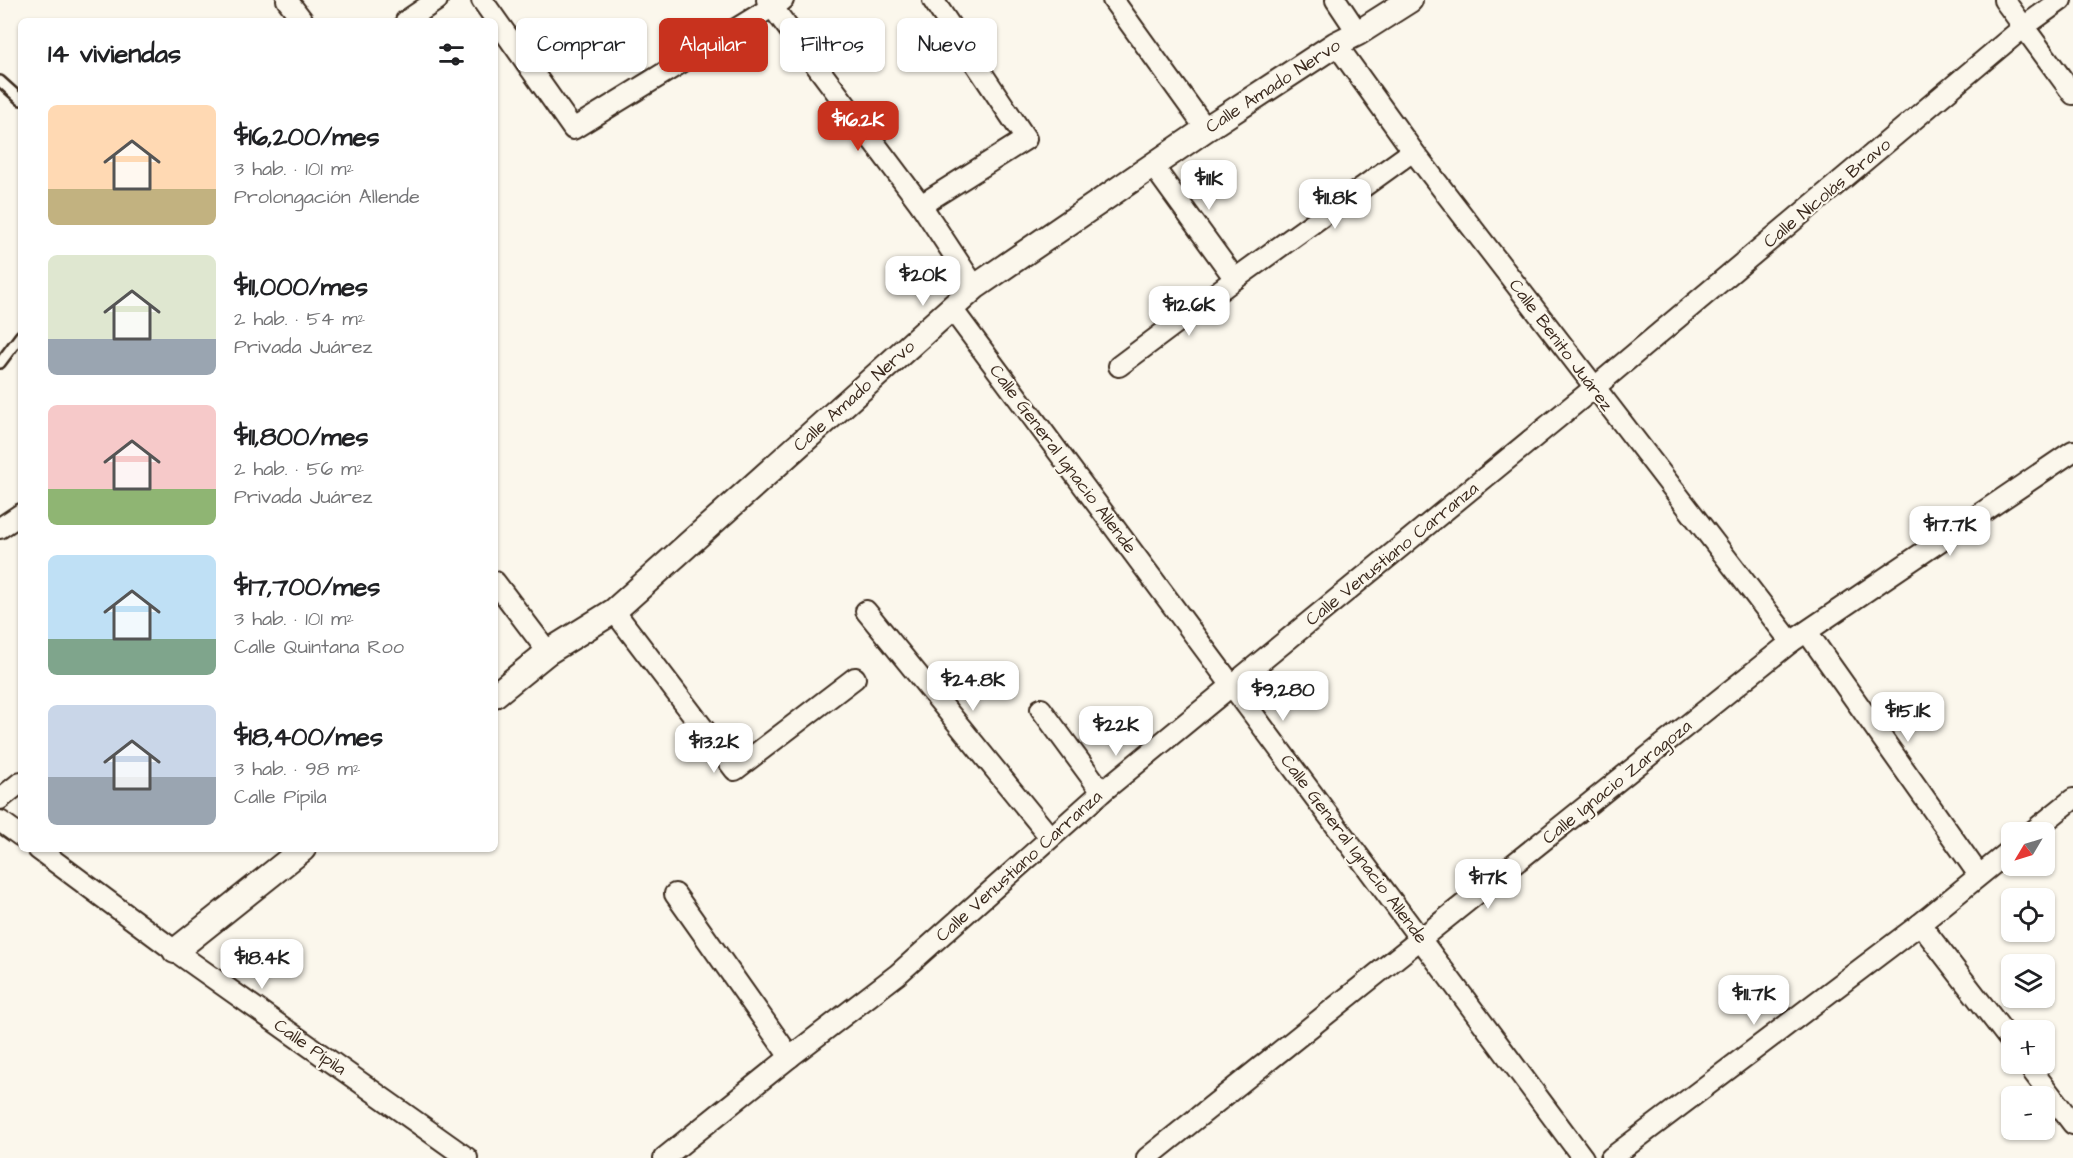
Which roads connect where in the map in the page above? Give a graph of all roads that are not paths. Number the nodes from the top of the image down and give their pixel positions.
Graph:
1 (287, 0) edge
2 (437, 0) edge
3 (933, 0) edge
4 (1113, 0) edge
5 (1336, 0) edge
6 (1410, 0) edge
7 (2004, 0) edge
8 (2061, 0) edge
9 (488, 2) edge
10 (774, 2) edge
11 (301, 18) edge
12 (410, 18) edge
13 (2025, 26) junction
14 (1358, 33) junction
15 (1336, 44) junction
16 (0, 81) edge
17 (2073, 94) edge
18 (18, 97) edge
19 (1206, 129) junction
20 (1413, 151) junction
21 (1153, 166) junction
22 (921, 205) junction
23 (1235, 279) junction
24 (975, 287) junction
25 (952, 309) junction
26 (18, 339) edge
27 (0, 363) edge
28 (1119, 366) dead end
29 (1594, 388) junction
30 (2073, 451) edge
31 (18, 516) edge
32 (0, 528) edge
33 (498, 586) edge
34 (866, 610) dead end
35 (614, 611) junction
36 (1799, 637) junction
37 (548, 652) junction
38 (855, 678) dead end
39 (1232, 685) junction
40 (498, 693) edge
41 (1041, 709) dead end
42 (18, 784) edge
43 (1102, 792) junction
44 (0, 799) edge
45 (2073, 799) edge
46 (0, 821) edge
47 (2044, 822) edge
48 (18, 834) edge
49 (1050, 837) junction
50 (42, 852) edge
51 (299, 852) edge
52 (2001, 858) edge
53 (1979, 876) junction
54 (675, 894) dead end
55 (1920, 924) junction
56 (1421, 940) junction
57 (175, 951) junction
58 (2001, 1029) edge
59 (790, 1057) junction
60 (2035, 1074) edge
61 (2073, 1124) edge
62 (467, 1158) edge
63 (664, 1158) edge
64 (1146, 1158) edge
65 (1583, 1158) edge
66 (1611, 1158) edge

1 - 11 street
2 - 12 street
3 - 22 street
4 - 19 street
5 - 14 street
6 - 14 street, Calle Amado Nervo
7 - 13 street
8 - 13 street, Calle Nicolás Bravo
9 - 10 street
10 - 22 street
13 - 17 street
13 - 29 street, Calle Nicolás Bravo
14 - 15 street, Calle Amado Nervo
15 - 19 street, Calle Amado Nervo
15 - 20 street, Calle Benito Juárez
16 - 18 lane
19 - 21 street, Calle Amado Nervo
20 - 23 street
20 - 29 street, Calle Benito Juárez
21 - 23 street
21 - 24 street, Calle Amado Nervo
22 - 24 street
23 - 28 street
24 - 25 street, Calle Amado Nervo
25 - 35 street, Calle Amado Nervo
25 - 39 street, Calle General Ignacio Allende
26 - 27 lane
29 - 36 street, Calle Benito Juárez
29 - 39 street, Calle Venustiano Carranza
30 - 36 street, Calle Ignacio Zaragoza
31 - 32 street
33 - 37 street
34 - 49 street
35 - 37 street, Calle Amado Nervo
35 - 38 street
36 - 53 street, Calle Benito Juárez
36 - 56 street, Calle Ignacio Zaragoza
37 - 40 street, Calle Amado Nervo
39 - 43 street, Calle Venustiano Carranza
39 - 56 street, Calle General Ignacio Allende
41 - 43 street
42 - 44 street
43 - 49 street, Calle Venustiano Carranza
45 - 47 street
46 - 48 street
49 - 59 street, Calle Venustiano Carranza
50 - 57 street, Calle Pípila
51 - 57 street
52 - 53 street
53 - 55 street
54 - 59 street
55 - 58 street
55 - 66 street
56 - 64 street, Calle Ignacio Zaragoza
56 - 65 street, Calle General Ignacio Allende
57 - 62 street, Calle Pípila
59 - 63 street, Calle Venustiano Carranza
60 - 61 street

